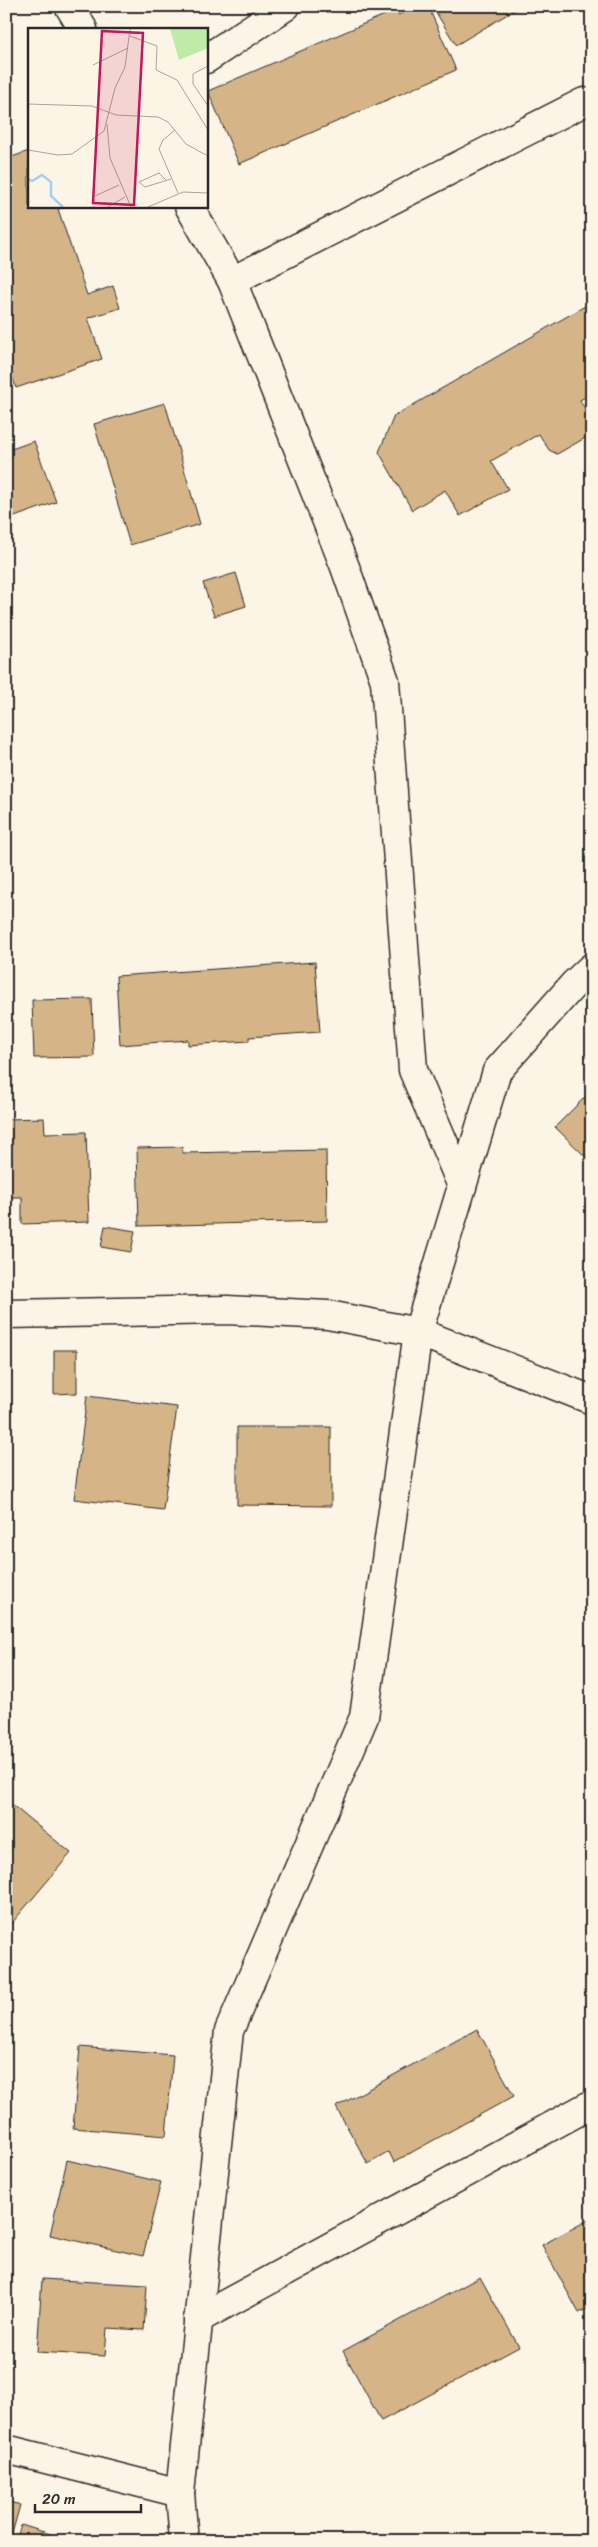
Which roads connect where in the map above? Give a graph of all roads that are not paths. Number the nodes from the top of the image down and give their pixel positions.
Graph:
1 (69, 6) edge
2 (286, 6) edge
3 (82, 28) edge
4 (208, 58) edge
5 (584, 102) dead end
6 (190, 208) edge
7 (232, 281) junction
8 (592, 968) edge
9 (462, 1186) junction
10 (6, 1314) edge
11 (418, 1332) junction
12 (592, 1400) edge
13 (592, 2104) edge
14 (198, 2318) junction
15 (6, 2449) edge
16 (180, 2493) junction
17 (184, 2541) edge

1 - 3 street
2 - 4 street
5 - 7 street
6 - 7 street
7 - 9 street
8 - 9 street
9 - 11 street
10 - 11 street
11 - 12 street
11 - 14 street
13 - 14 street
14 - 16 street
15 - 16 street
16 - 17 street

